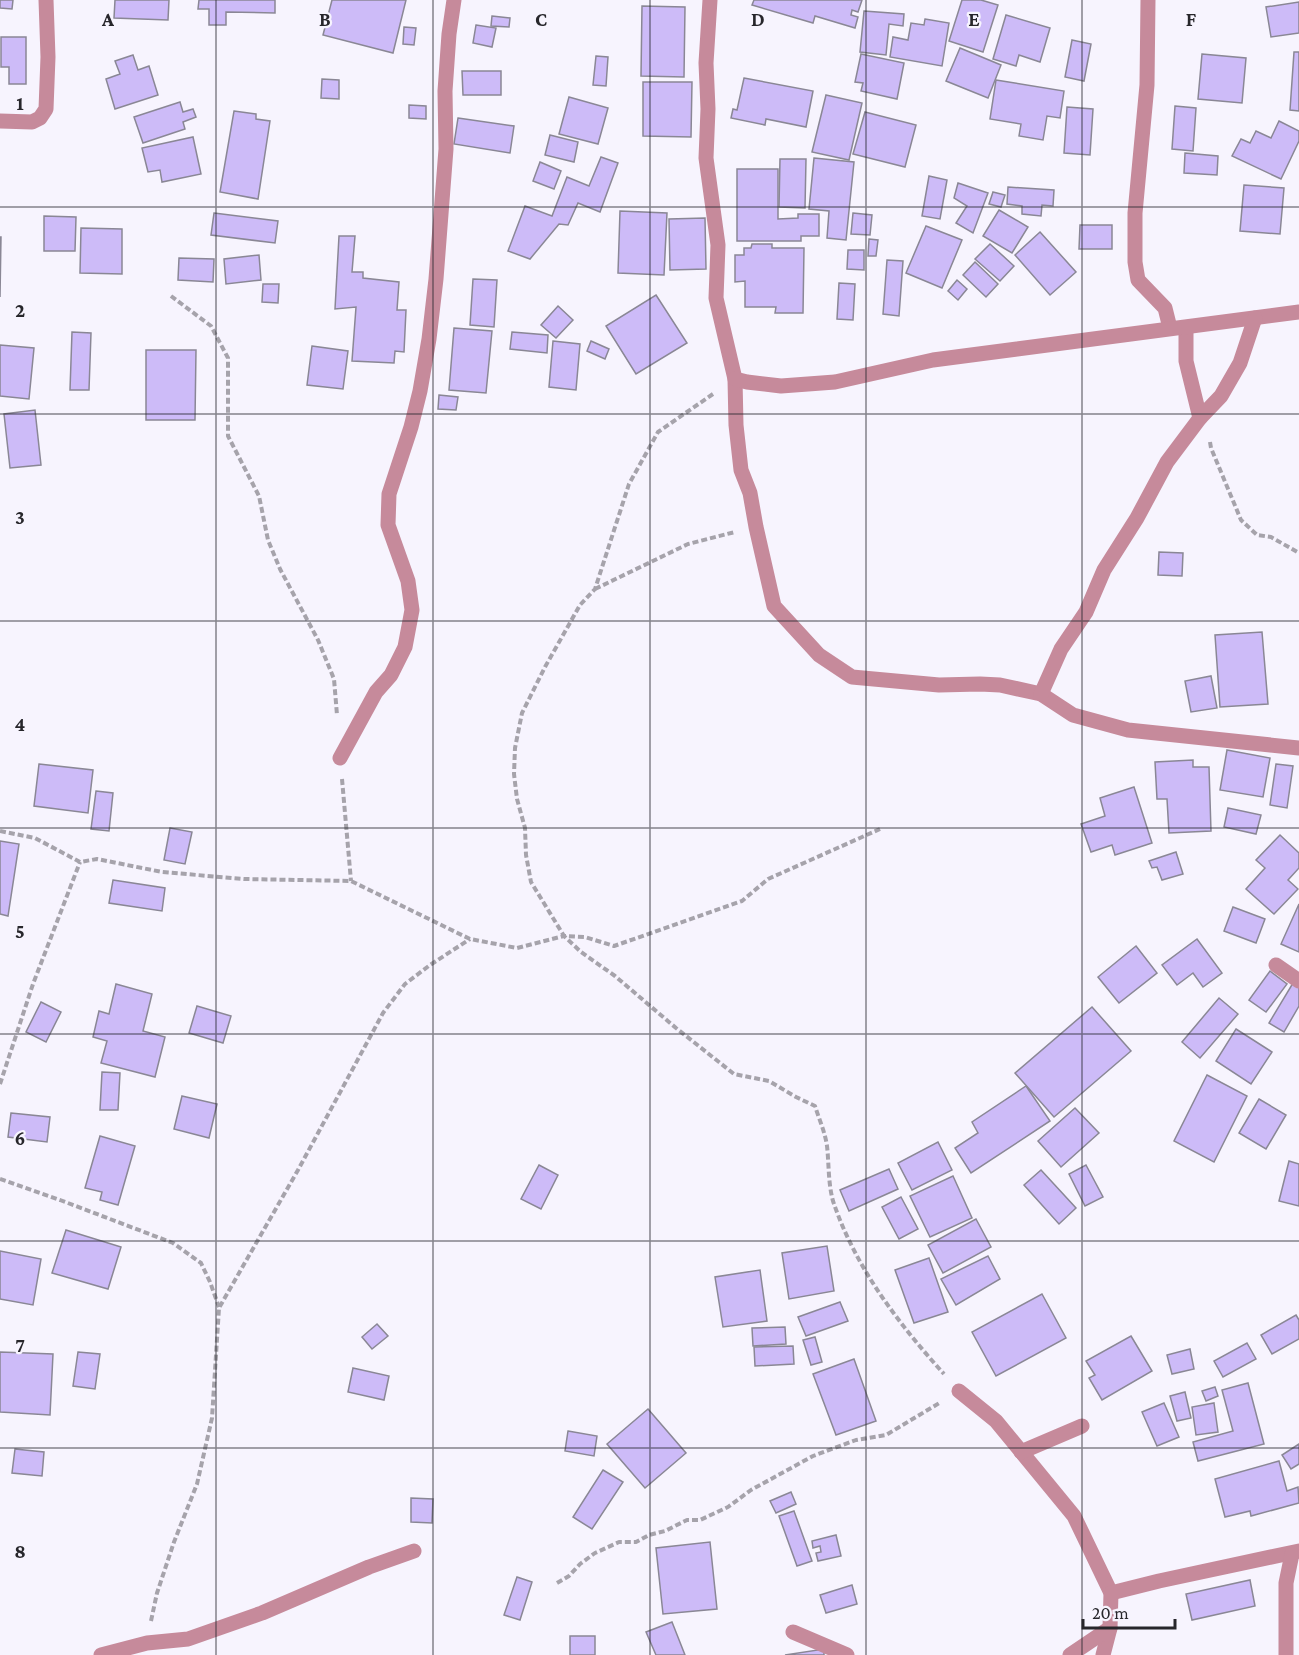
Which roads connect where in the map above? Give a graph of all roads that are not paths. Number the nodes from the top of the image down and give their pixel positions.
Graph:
1 (46, 0) edge
2 (454, 0) edge
3 (710, 0) edge
4 (1148, 0) edge
5 (0, 122) edge
6 (1299, 312) edge
7 (1255, 318) junction
8 (1170, 328) junction
9 (1186, 328) junction
10 (735, 379) junction
11 (1200, 418) junction
12 (1041, 694) junction
13 (1299, 748) edge
14 (340, 758) road end
15 (1276, 965) dead end
16 (1299, 981) edge
17 (959, 1391) road end
18 (1082, 1426) dead end
19 (1021, 1452) junction
20 (414, 1551) dead end
21 (1295, 1552) edge
22 (1111, 1593) junction
23 (1110, 1628) junction
24 (793, 1632) dead end
25 (100, 1655) edge
26 (847, 1655) edge
27 (1070, 1655) edge
28 (1103, 1655) edge
29 (1286, 1655) edge

1 - 5 street
2 - 14 street
3 - 10 street
4 - 8 street
6 - 7 street
7 - 9 street
7 - 11 street
8 - 9 street
8 - 10 street
9 - 11 street
10 - 12 street
11 - 12 street
12 - 13 street
15 - 16 street
17 - 19 street
18 - 19 street
19 - 22 street
20 - 25 street
21 - 22 street
21 - 29 street
22 - 23 street
23 - 27 street
23 - 28 street
24 - 26 street

